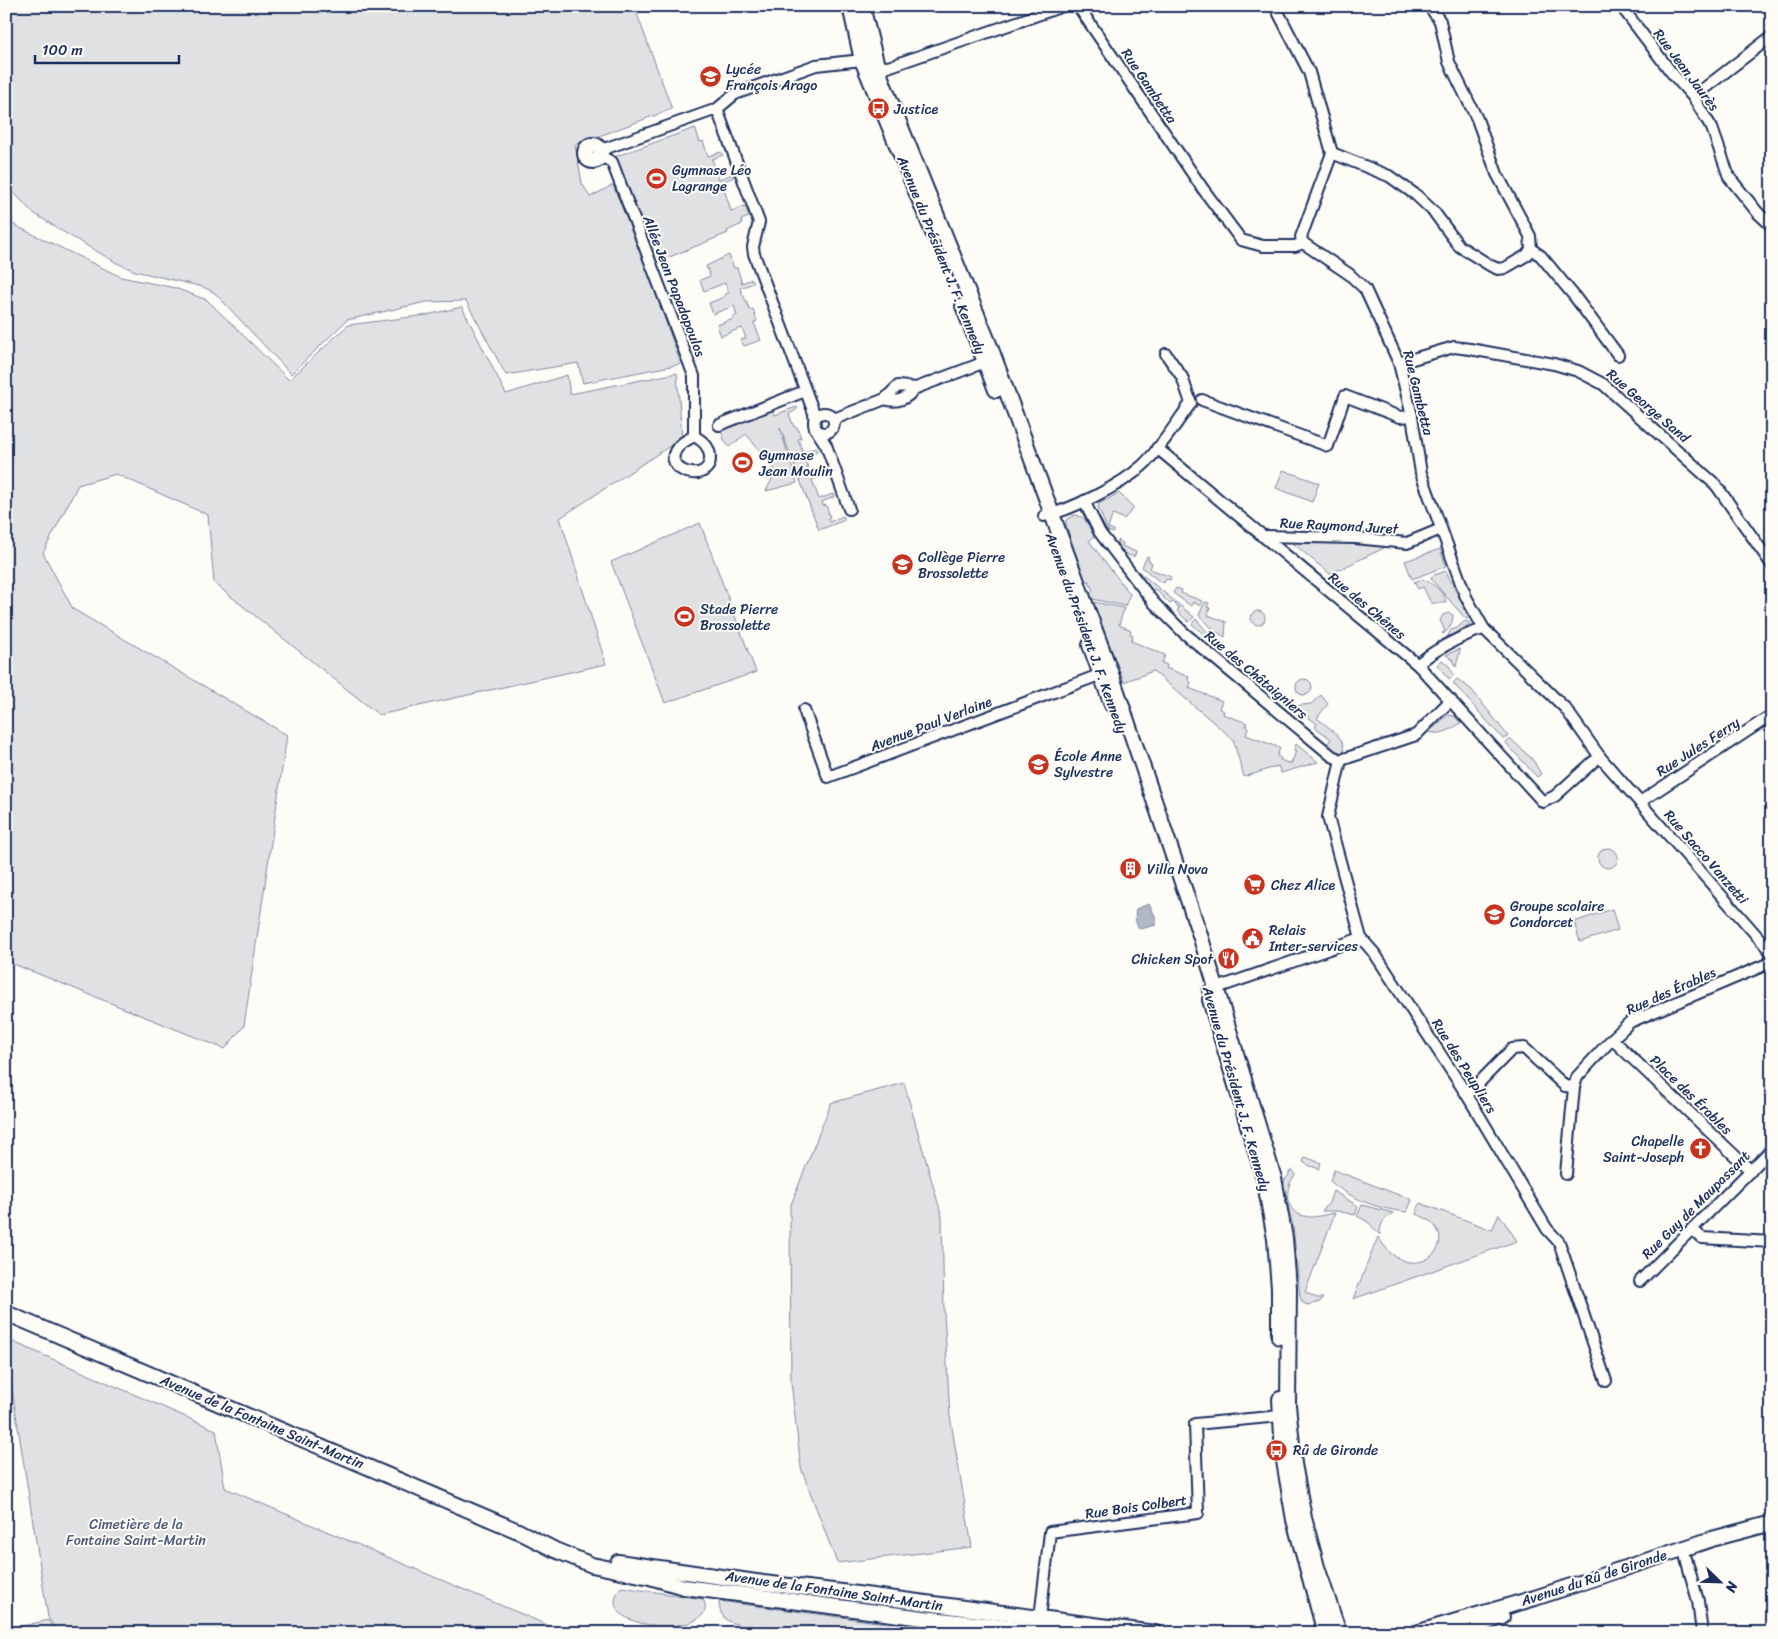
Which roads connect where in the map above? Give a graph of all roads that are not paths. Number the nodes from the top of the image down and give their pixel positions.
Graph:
1 (850, 6) edge
2 (862, 6) edge
3 (1063, 6) edge
4 (1078, 6) edge
5 (1275, 6) edge
6 (1429, 6) edge
7 (1621, 6) edge
8 (1772, 36) edge
9 (862, 60) junction
10 (877, 66) junction
11 (1693, 97) junction
12 (717, 109) junction
13 (1332, 153) junction
14 (1772, 226) edge
15 (1303, 243) junction
16 (1531, 249) junction
17 (1166, 354) dead end
18 (1618, 355) dead end
19 (985, 362) junction
20 (1398, 363) junction
21 (805, 391) junction
22 (1202, 400) dead end
23 (1412, 416) junction
24 (834, 419) junction
25 (719, 424) dead end
26 (814, 424) junction
27 (829, 432) junction
28 (694, 436) dead end
29 (826, 445) junction
30 (1157, 448) junction
31 (1084, 501) junction
32 (849, 509) dead end
33 (1048, 515) junction
34 (1441, 529) junction
35 (1262, 536) junction
36 (1772, 565) edge
37 (1484, 629) junction
38 (1418, 665) junction
39 (1106, 672) junction
40 (1451, 700) junction
41 (804, 710) dead end
42 (1772, 717) edge
43 (1600, 757) junction
44 (1341, 760) junction
45 (1640, 802) junction
46 (1361, 938) junction
47 (1772, 953) edge
48 (1772, 962) edge
49 (1212, 990) junction
50 (1612, 1039) junction
51 (1574, 1087) junction
52 (1467, 1095) junction
53 (1772, 1149) edge
54 (1751, 1171) junction
55 (1566, 1174) dead end
56 (1692, 1229) junction
57 (1772, 1242) edge
58 (1640, 1280) dead end
59 (6, 1313) edge
60 (1606, 1381) dead end
61 (1280, 1416) junction
62 (1772, 1523) edge
63 (1772, 1530) edge
64 (518, 1531) junction
65 (1685, 1554) junction
66 (762, 1583) junction
67 (714, 1590) junction
68 (987, 1618) junction
69 (1040, 1625) junction
70 (1054, 1633) edge
71 (1155, 1633) edge
72 (1325, 1633) edge
73 (1339, 1633) edge
74 (1416, 1633) edge
75 (1455, 1633) edge
76 (1702, 1633) edge

1 - 9 main road, Avenue du Président J. F. Kennedy
2 - 10 main road, Avenue du Président J. F. Kennedy
3 - 10 street
4 - 15 street, Rue Gambetta
5 - 13 street
6 - 16 street
7 - 11 street, Rue Jean Jaurès
8 - 11 street
9 - 10 street
9 - 12 street
9 - 19 main road, Avenue du Président J. F. Kennedy
10 - 33 main road, Avenue du Président J. F. Kennedy
11 - 14 street, Rue Jean Jaurès
12 - 21 street
12 - 28 street, Allée Jean Papadopoulos
13 - 15 street
13 - 16 street
15 - 20 street, Rue Gambetta
16 - 18 street
17 - 30 street
19 - 24 street
19 - 33 main road, Avenue du Président J. F. Kennedy
20 - 23 street, Rue Gambetta
20 - 36 street, Rue George Sand
21 - 25 street
21 - 26 street
22 - 23 street
23 - 34 street, Rue Gambetta
24 - 26 street
24 - 27 street
26 - 27 street
26 - 29 street
27 - 29 street
29 - 32 street
30 - 31 street
30 - 35 street, Rue des Chênes
31 - 33 street
31 - 44 street, Rue des Châtaigniers
33 - 39 main road, Avenue du Président J. F. Kennedy
34 - 35 street, Rue Raymond Juret
34 - 37 street, Rue Gambetta
35 - 38 street, Rue des Chênes
37 - 38 street
37 - 43 street, Rue Gambetta
38 - 40 street, Rue des Chênes
39 - 41 street, Avenue Paul Verlaine
39 - 49 main road, Avenue du Président J. F. Kennedy
40 - 43 street, Rue des Chênes
40 - 44 street
42 - 45 street, Rue Jules Ferry
43 - 45 street, Rue Gambetta
44 - 46 street, Rue des Peupliers
45 - 47 street, Rue Sacco Vanzetti
46 - 49 street
46 - 52 street, Rue des Peupliers
48 - 50 street, Rue des Érables
49 - 61 main road, Avenue du Président J. F. Kennedy
49 - 73 main road, Avenue du Président J. F. Kennedy
50 - 51 street, Rue des Érables
50 - 54 street, Place des Érables
51 - 52 street
51 - 55 street, Rue des Érables
52 - 60 street, Rue des Peupliers
53 - 54 street, Rue Guy de Maupassant
54 - 56 street, Rue Guy de Maupassant
56 - 57 street
56 - 58 street, Rue Guy de Maupassant
59 - 64 main road, Avenue de la Fontaine Saint-Martin
61 - 69 street, Rue Bois Colbert
61 - 72 main road, Avenue du Président J. F. Kennedy
62 - 74 main road, Avenue du Rû de Gironde
63 - 65 main road, Avenue du Rû de Gironde
64 - 66 main road, Avenue de la Fontaine Saint-Martin
64 - 67 main road, Avenue de la Fontaine Saint-Martin
65 - 75 main road, Avenue du Rû de Gironde
65 - 76 street
66 - 67 main road
66 - 68 main road, Avenue de la Fontaine Saint-Martin
67 - 68 main road, Avenue de la Fontaine Saint-Martin
68 - 69 main road, Avenue de la Fontaine Saint-Martin
69 - 70 main road, Avenue de la Fontaine Saint-Martin
69 - 71 main road, Avenue de la Fontaine Saint-Martin

